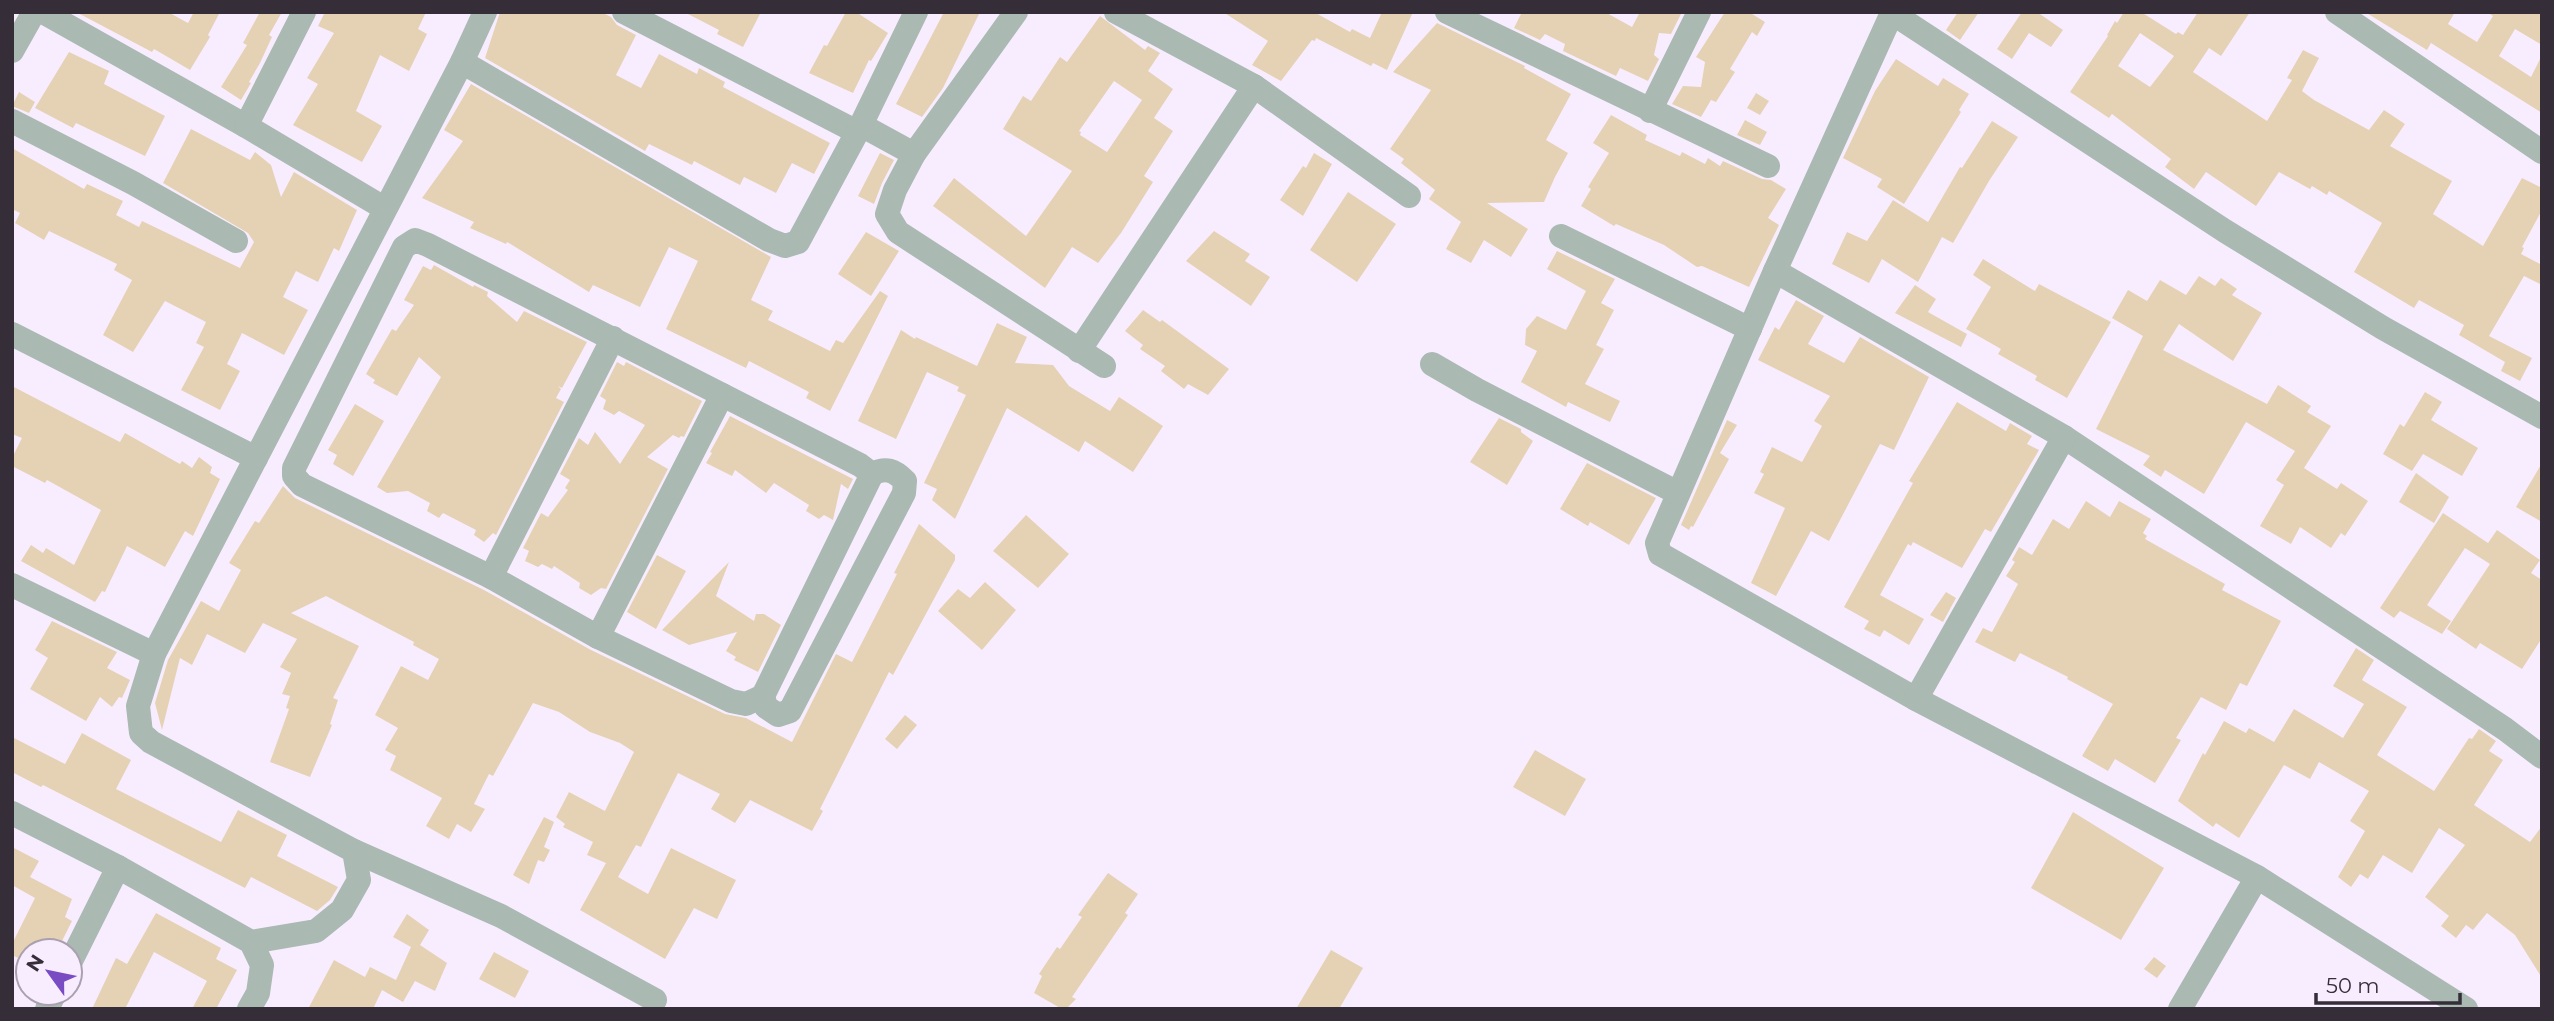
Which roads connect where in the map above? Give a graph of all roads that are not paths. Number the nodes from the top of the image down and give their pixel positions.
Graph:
1 (34, 12) edge
2 (43, 12) edge
3 (304, 12) edge
4 (485, 12) edge
5 (624, 12) edge
6 (1016, 12) edge
7 (1116, 12) edge
8 (1447, 12) edge
9 (1699, 12) edge
10 (2337, 12) edge
11 (1891, 13) edge
12 (912, 14) edge
13 (14, 41) edge
14 (461, 62) junction
15 (1254, 86) junction
16 (1650, 111) junction
17 (12, 121) edge
18 (246, 126) junction
19 (859, 129) junction
20 (2542, 152) edge
21 (914, 155) junction
22 (1768, 166) dead end
23 (1409, 196) dead end
24 (384, 208) junction
25 (1561, 236) dead end
26 (236, 242) dead end
27 (1775, 271) junction
28 (1750, 329) junction
29 (12, 334) edge
30 (613, 338) junction
31 (1079, 351) junction
32 (1432, 365) dead end
33 (1104, 366) dead end
34 (297, 381) junction
35 (722, 395) junction
36 (329, 399) junction
37 (2542, 417) edge
38 (2064, 437) junction
39 (256, 458) junction
40 (873, 474) junction
41 (1678, 494) junction
42 (491, 577) junction
43 (12, 584) edge
44 (598, 637) junction
45 (154, 654) junction
46 (763, 696) junction
47 (1916, 699) junction
48 (2542, 757) edge
49 (12, 813) edge
50 (354, 851) junction
51 (118, 867) junction
52 (2257, 877) junction
53 (83, 937) edge
54 (251, 942) junction
55 (655, 1000) dead end
56 (249, 1009) edge
57 (2179, 1009) edge
58 (2466, 1009) edge

1 - 13 street
2 - 18 street
3 - 18 street
4 - 14 street
5 - 19 street
6 - 21 street
7 - 15 street
8 - 16 street
9 - 16 street
10 - 20 street
11 - 27 street
11 - 37 street
12 - 19 street
14 - 19 street
14 - 24 street
15 - 23 street
15 - 31 street
16 - 22 street
17 - 26 street
18 - 24 street
19 - 21 street
21 - 31 street
24 - 34 street
25 - 28 street
27 - 28 street
27 - 38 street
28 - 41 street
29 - 39 street
30 - 35 street
30 - 36 street
30 - 42 street
31 - 33 street
32 - 41 street
34 - 36 street
34 - 39 street
35 - 40 street
35 - 44 street
36 - 42 street
38 - 47 street
38 - 48 street
39 - 45 street
40 - 46 street
40 - 46 street
41 - 47 street
42 - 44 street
43 - 45 street
44 - 46 street
45 - 50 street
47 - 52 street
49 - 51 street
50 - 54 street
50 - 55 street
51 - 53 street
51 - 54 street
52 - 57 street
52 - 58 street
54 - 56 street

